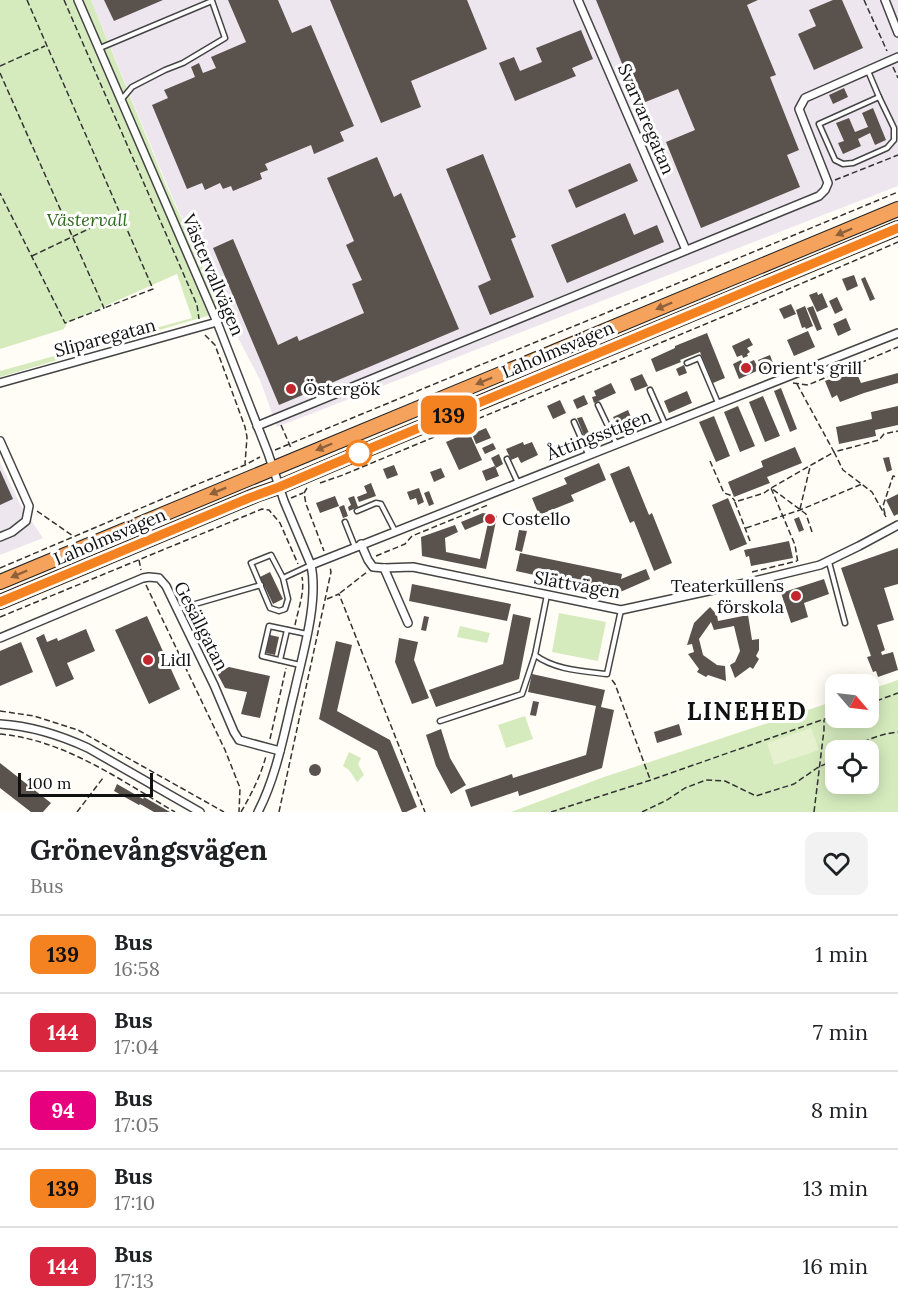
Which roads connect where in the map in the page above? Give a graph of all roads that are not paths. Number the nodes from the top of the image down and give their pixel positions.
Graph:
1 (78, 0) edge
2 (578, 0) edge
3 (885, 0) edge
4 (898, 33) edge
5 (100, 48) junction
6 (895, 59) edge
7 (868, 71) junction
8 (879, 96) junction
9 (122, 99) junction
10 (896, 128) edge
11 (898, 209) edge
12 (898, 228) edge
13 (686, 250) junction
14 (217, 322) junction
15 (898, 333) edge
16 (687, 363) dead end
17 (0, 383) edge
18 (650, 390) dead end
19 (718, 404) junction
20 (598, 405) dead end
21 (574, 422) dead end
22 (666, 425) junction
23 (257, 426) junction
24 (0, 441) edge
25 (616, 444) junction
26 (588, 455) junction
27 (507, 459) dead end
28 (273, 469) junction
29 (518, 483) junction
30 (279, 487) junction
31 (357, 511) dead end
32 (345, 522) dead end
33 (898, 525) edge
34 (395, 531) junction
35 (0, 537) edge
36 (358, 546) junction
37 (829, 561) junction
38 (310, 565) junction
39 (384, 568) junction
40 (283, 578) junction
41 (0, 582) edge
42 (261, 585) junction
43 (548, 595) junction
44 (0, 602) edge
45 (177, 609) junction
46 (621, 610) junction
47 (408, 623) dead end
48 (844, 623) dead end
49 (287, 630) junction
50 (307, 634) junction
51 (0, 638) edge
52 (535, 655) junction
53 (280, 660) junction
54 (300, 665) junction
55 (440, 721) dead end
56 (0, 724) edge
57 (280, 751) junction
58 (198, 811) edge
59 (258, 812) edge

1 - 5 street, Västervallvägen
2 - 13 street, Svarvaregatan
3 - 4 street
5 - 9 street, Västervallvägen
5 - 9 lane
6 - 7 street
7 - 8 lane
7 - 13 street
8 - 10 lane
8 - 10 lane
9 - 14 street, Västervallvägen
11 -> 28 highway, Laholmsvägen
12 - 30 highway, Laholmsvägen
13 - 23 street
14 - 17 street, Sliparegatan
14 - 23 street, Västervallvägen
15 - 19 street, Åttingsstigen
16 - 19 lane
18 - 22 lane
19 - 22 street, Åttingsstigen
20 - 25 lane
21 - 26 lane
22 - 25 street, Åttingsstigen
23 - 28 street, Västervallvägen
24 - 35 street
25 - 26 street, Åttingsstigen
26 - 29 street, Åttingsstigen
27 - 29 lane
28 - 30 street, Västervallvägen
28 -> 41 highway, Laholmsvägen
29 - 34 street, Åttingsstigen
30 - 38 street, Västervallvägen
30 - 44 highway, Laholmsvägen
31 - 34 lane
32 - 36 lane
33 - 37 street, Slättvägen
34 - 36 street, Åttingsstigen
36 - 38 street, Åttingsstigen
36 - 39 street, Slättvägen
37 - 46 street, Slättvägen
37 - 48 lane
38 - 40 lane
38 - 50 street, Västervallvägen
39 - 43 street, Slättvägen
39 - 47 street
40 - 42 lane
40 - 42 lane
42 - 45 lane
43 - 46 street, Slättvägen
43 - 52 lane
45 - 51 street, Gesällgatan
45 - 57 street, Gesällgatan
46 - 52 lane
49 - 50 lane
49 - 53 lane
49 - 53 lane
50 - 54 street, Västervallvägen
52 - 55 lane
53 - 54 lane
54 - 57 street, Västervallvägen
56 - 58 street
57 - 59 street, Västervallvägen

